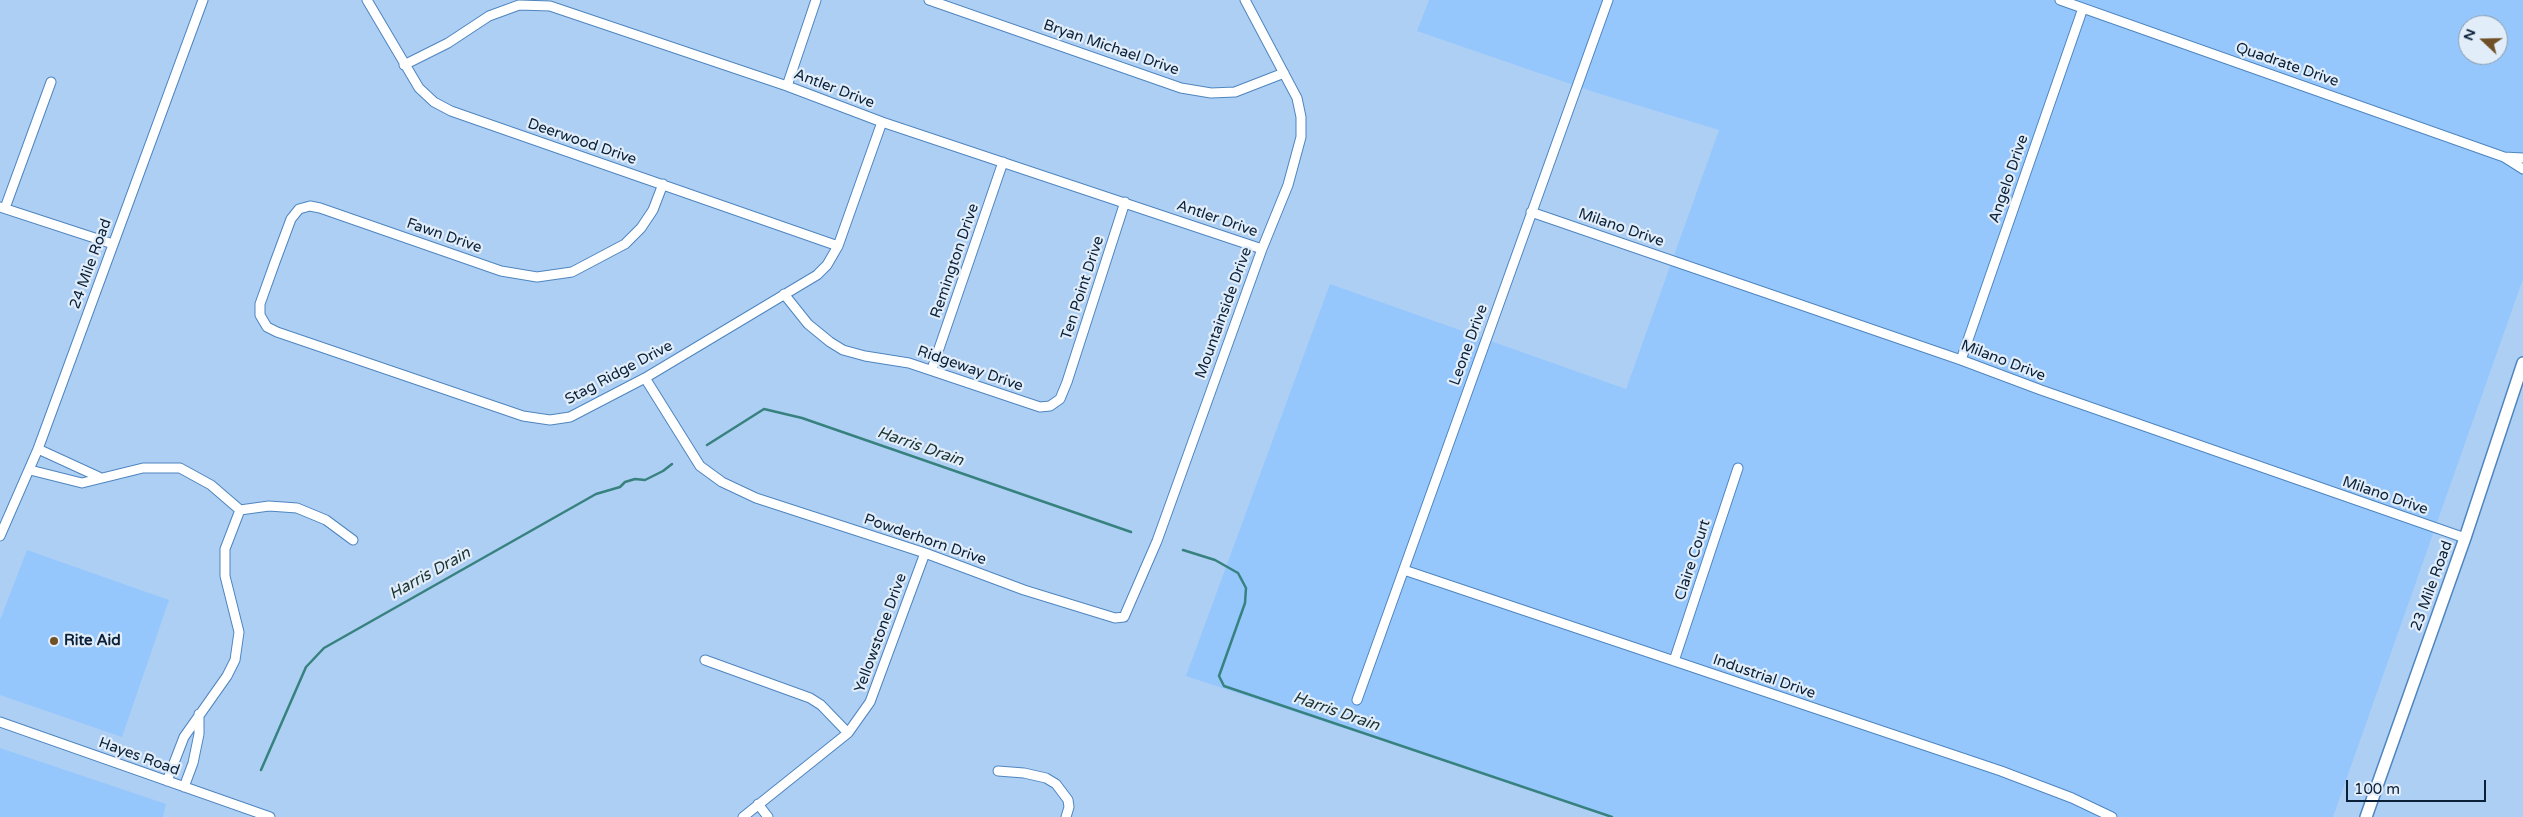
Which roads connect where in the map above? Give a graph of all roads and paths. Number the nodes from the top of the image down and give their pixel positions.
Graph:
1 (203, 0) edge
2 (367, 0) edge
3 (816, 0) edge
4 (929, 0) edge
5 (1245, 0) edge
6 (1608, 0) edge
7 (2060, 0) edge
8 (2082, 8) junction
9 (404, 66) junction
10 (1284, 73) junction
11 (51, 82) dead end
12 (787, 86) junction
13 (882, 122) junction
14 (2504, 157) junction
15 (2523, 158) edge
16 (1003, 162) junction
17 (2523, 170) edge
18 (663, 184) junction
19 (1125, 202) junction
20 (3, 208) edge
21 (1531, 212) junction
22 (113, 244) junction
23 (838, 246) junction
24 (1262, 249) junction
25 (784, 294) junction
26 (263, 322) joint
27 (1961, 360) junction
28 (2523, 363) edge
29 (932, 369) junction
30 (645, 378) junction
31 (1067, 382) joint
32 (38, 449) junction
33 (1738, 468) dead end
34 (30, 470) junction
35 (99, 477) junction
36 (1172, 499) joint
37 (240, 510) junction
38 (0, 536) edge
39 (2465, 538) junction
40 (353, 540) dead end
41 (925, 553) junction
42 (1404, 570) junction
43 (705, 660) dead end
44 (1674, 661) junction
45 (1357, 700) dead end
46 (199, 714) junction
47 (0, 722) edge
48 (848, 733) junction
49 (998, 771) dead end
50 (167, 781) junction
51 (184, 787) junction
52 (758, 804) junction
53 (270, 817) edge
54 (743, 817) edge
55 (768, 817) edge
56 (1066, 817) edge
57 (2112, 817) edge
58 (2366, 817) edge

1 - 22 street, 24 Mile Road
2 - 9 street, Deerwood Drive
3 - 12 street
4 - 10 street, Bryan Michael Drive
5 - 10 street, Mountainside Drive
6 - 21 street, Leone Drive
7 - 8 street, Quadrate Drive
8 - 14 street, Quadrate Drive
8 - 27 street, Angelo Drive
9 - 12 street, Antler Drive
9 - 18 street, Deerwood Drive
10 - 24 street, Mountainside Drive
11 - 20 street
12 - 13 street, Antler Drive
13 - 16 street, Antler Drive
13 - 23 street, Stag Ridge Drive
14 - 15 street, Quadrate Drive
14 - 17 street, Quadrate Drive
16 - 19 street, Antler Drive
16 - 29 street, Remington Drive
18 - 23 street, Deerwood Drive
18 - 26 street, Fawn Drive
19 - 24 street, Antler Drive
19 - 31 street, Ten Point Drive
20 - 22 street
21 - 27 street, Milano Drive
21 - 42 street, Leone Drive
22 - 32 street, 24 Mile Road
23 - 25 street, Stag Ridge Drive
24 - 36 street, Mountainside Drive
25 - 29 street, Ridgeway Drive
25 - 30 street, Stag Ridge Drive
26 - 30 street, Stag Ridge Drive
27 - 39 street, Milano Drive
28 - 39 main road, 23 Mile Road
29 - 31 street, Ridgeway Drive
30 - 41 street, Powderhorn Drive
32 - 34 street, 24 Mile Road
32 - 35 street
33 - 44 street, Claire Court
34 - 35 street
34 - 38 street, 24 Mile Road
35 - 37 street
36 - 41 street, Powderhorn Drive
37 - 40 street
37 - 46 street
39 - 58 main road, 23 Mile Road
41 - 48 street, Yellowstone Drive
42 - 44 street, Industrial Drive
42 - 45 street, Leone Drive
43 - 48 street
44 - 57 street, Industrial Drive
46 - 50 street
46 - 51 street
47 - 50 street, Hayes Road
48 - 52 street, Yellowstone Drive
49 - 56 street
50 - 51 street, Hayes Road
51 - 53 street, Hayes Road
52 - 54 street, Yellowstone Drive
52 - 55 street

